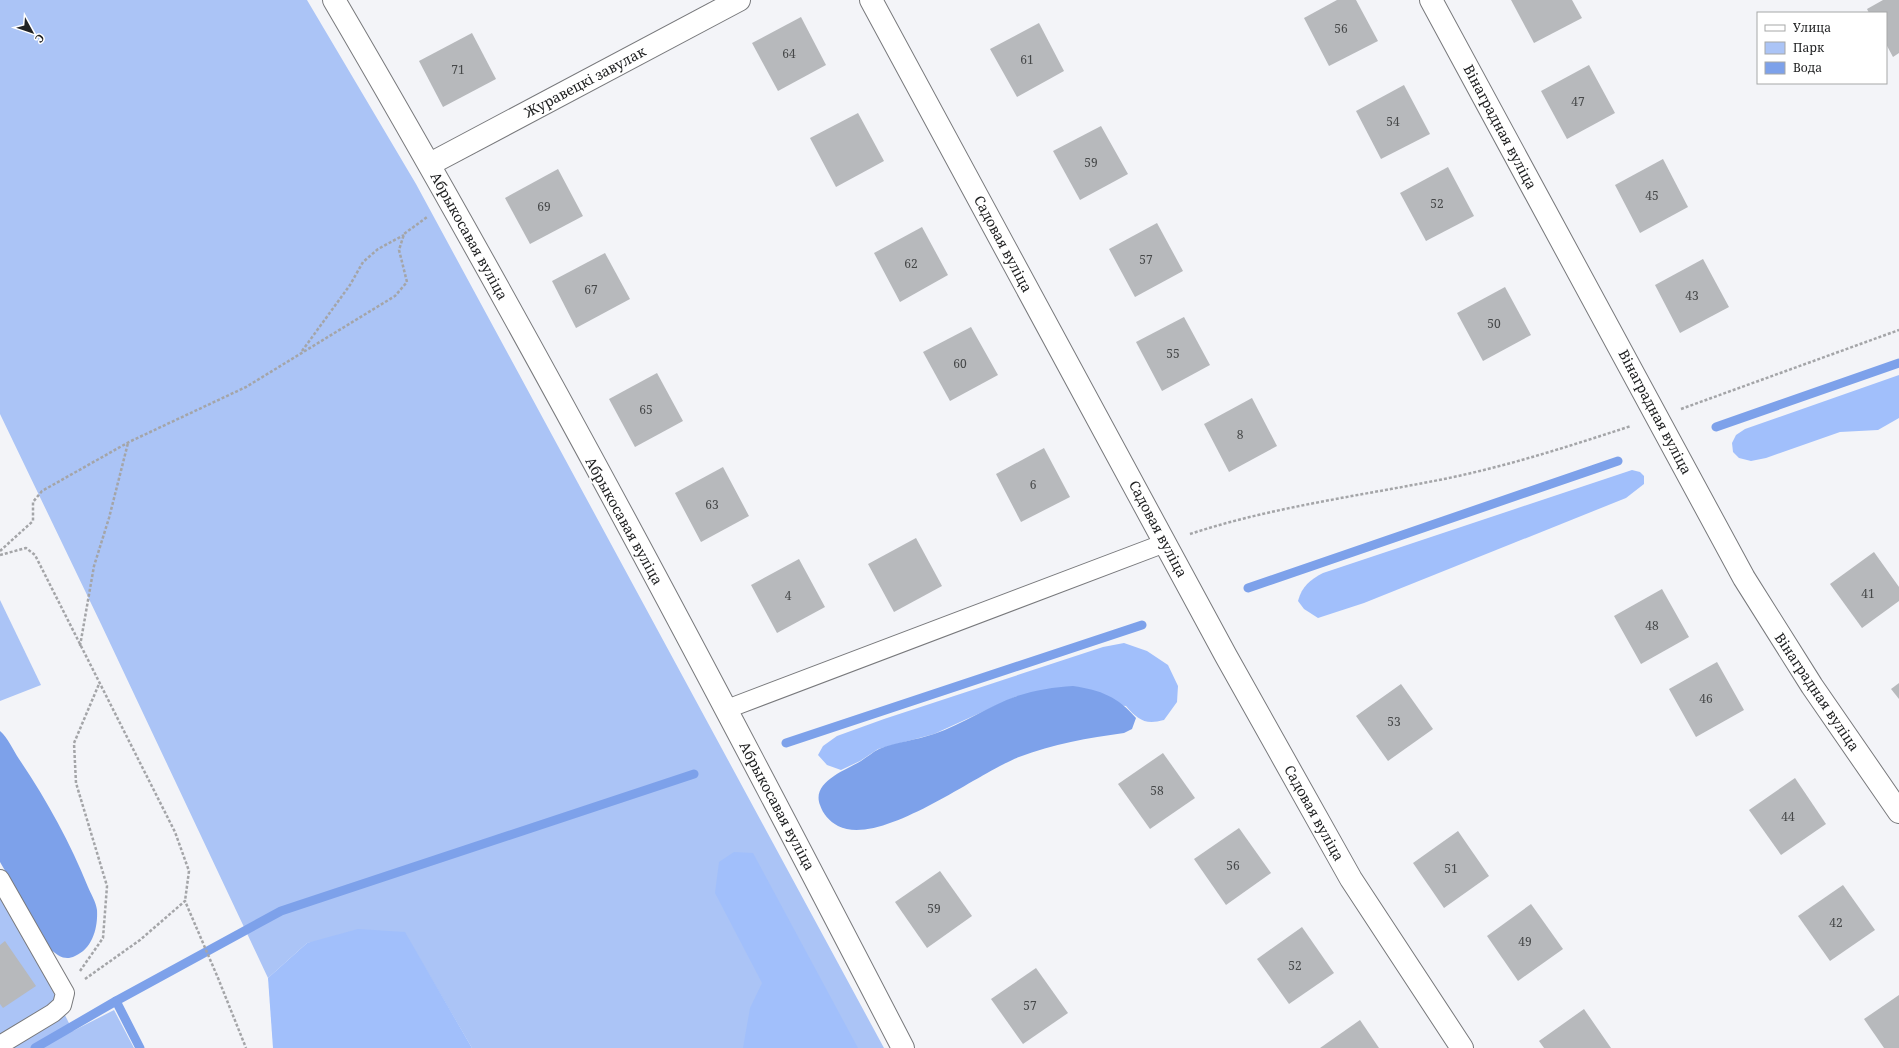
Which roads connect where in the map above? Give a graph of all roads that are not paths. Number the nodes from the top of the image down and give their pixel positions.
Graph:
1 (334, 0) edge
2 (739, 0) edge
3 (871, 0) edge
4 (1431, 0) edge
5 (430, 164) junction
6 (1165, 542) junction
7 (727, 709) junction
8 (1899, 812) edge
9 (0, 879) edge
10 (0, 1045) edge
11 (903, 1048) edge
12 (1462, 1048) edge

1 - 5 street, Абрыкосавая вуліца
2 - 5 street, Журавецкі завулак
3 - 6 street, Садовая вуліца
4 - 8 street, Вінаградная вуліца
5 - 7 street, Абрыкосавая вуліца
6 - 7 lane
6 - 12 street, Садовая вуліца
7 - 11 street, Абрыкосавая вуліца
9 - 10 lane

